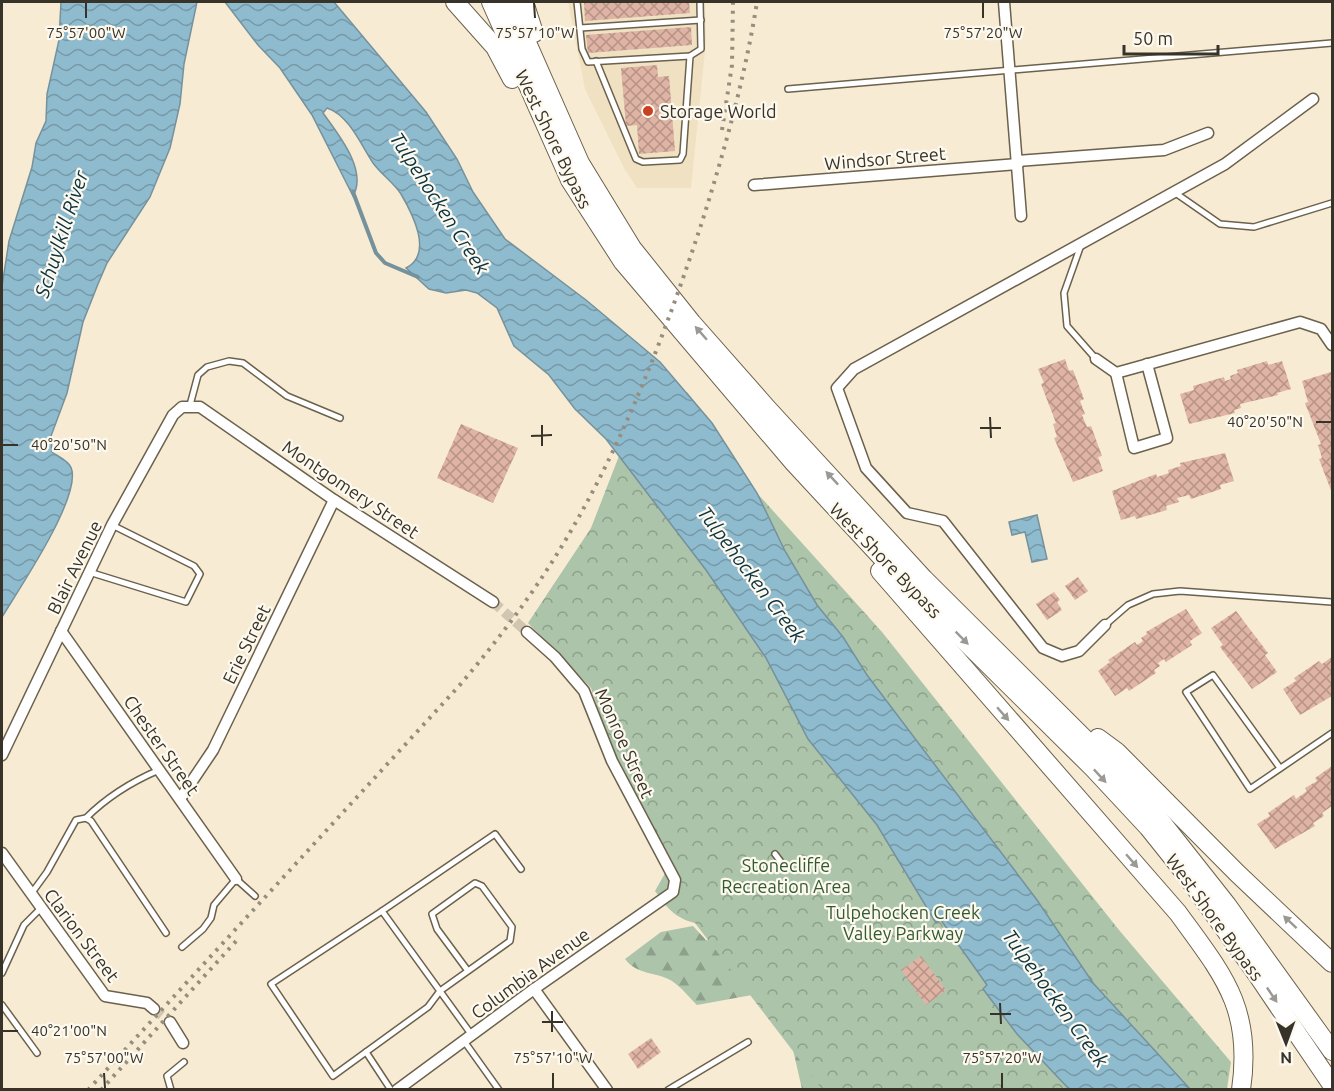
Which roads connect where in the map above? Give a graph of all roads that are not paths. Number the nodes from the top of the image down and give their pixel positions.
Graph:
1 (455, 2) edge
2 (491, 2) edge
3 (509, 2) edge
4 (524, 2) edge
5 (577, 2) edge
6 (700, 2) edge
7 (1004, 2) edge
8 (701, 20) junction
9 (580, 28) junction
10 (1332, 43) edge
11 (690, 56) junction
12 (596, 61) junction
13 (1010, 70) junction
14 (788, 89) dead end
15 (1313, 99) dead end
16 (1208, 133) dead end
17 (1017, 162) junction
18 (754, 185) dead end
19 (1174, 192) junction
20 (604, 201) junction
21 (1332, 203) edge
22 (1021, 216) dead end
23 (1081, 243) junction
24 (618, 255) junction
25 (1332, 345) edge
26 (1096, 358) joint
27 (708, 364) junction
28 (1147, 364) junction
29 (1116, 373) junction
30 (190, 405) junction
31 (340, 418) dead end
32 (334, 500) junction
33 (112, 525) junction
34 (89, 572) junction
35 (493, 602) tunnel mouth
36 (1332, 602) edge
37 (1105, 625) joint
38 (61, 631) junction
39 (527, 632) tunnel mouth
40 (1032, 687) junction
41 (1332, 733) edge
42 (2, 755) edge
43 (1280, 768) junction
44 (160, 770) junction
45 (180, 799) junction
46 (86, 818) junction
47 (2, 853) edge
48 (775, 854) dead end
49 (781, 862) dead end
50 (521, 869) dead end
51 (236, 879) junction
52 (675, 880) joint
53 (31, 894) junction
54 (255, 896) dead end
55 (41, 908) junction
56 (382, 911) junction
57 (166, 933) dead end
58 (182, 947) dead end
59 (1332, 963) edge
60 (468, 971) junction
61 (2, 973) edge
62 (534, 989) junction
63 (440, 991) junction
64 (2, 1005) edge
65 (154, 1009) tunnel mouth
66 (170, 1022) tunnel mouth
67 (468, 1038) junction
68 (748, 1042) dead end
69 (183, 1043) dead end
70 (1332, 1051) edge
71 (366, 1052) junction
72 (37, 1053) dead end
73 (184, 1062) dead end
74 (1332, 1085) edge
75 (171, 1089) edge
76 (390, 1089) edge
77 (397, 1089) edge
78 (499, 1089) edge
79 (607, 1089) edge
80 (668, 1089) edge
81 (1241, 1089) edge

1 - 24 highway
2 - 24 highway, West Shore Bypass
3 - 20 highway, West Shore Bypass
4 - 20 highway
5 - 9 lane
6 - 8 lane
7 - 13 street
8 - 9 lane
8 - 11 lane
9 - 12 lane
10 - 13 lane
11 - 12 lane
11 - 12 lane
13 - 14 lane
13 - 17 street
15 - 19 street
16 - 17 street, Windsor Street
17 - 18 street, Windsor Street
17 - 22 street
19 - 21 lane
19 - 23 street
40 -> 20 highway, West Shore Bypass
23 - 26 lane
23 - 37 street
24 - 27 highway, West Shore Bypass
25 - 28 street
26 - 29 street
27 -> 74 highway, West Shore Bypass
27 -> 81 highway
28 - 29 street
28 - 29 street
30 - 31 lane
30 - 32 street, Montgomery Street
30 - 33 street, Blair Avenue
32 - 35 street, Montgomery Street
32 - 45 street, Erie Street
33 - 34 street, Blair Avenue
33 - 34 lane
34 - 38 street, Blair Avenue
36 - 37 lane
38 - 42 street, Blair Avenue
38 - 44 street, Chester Street
39 - 52 street, Monroe Street
59 -> 40 highway
40 - 70 highway, West Shore Bypass
41 - 43 lane
43 - 43 lane
44 - 45 street, Chester Street
44 - 46 lane
45 - 51 street, Chester Street
46 - 53 lane
46 - 57 lane
47 - 53 street, Clarion Street
48 - 49 lane
50 - 56 lane
51 - 54 lane
51 - 58 lane
52 - 62 street, Columbia Avenue
53 - 55 street, Clarion Street
55 - 61 lane
55 - 65 street, Clarion Street
56 - 63 lane
56 - 71 lane
60 - 60 lane
60 - 63 lane
62 - 67 street, Columbia Avenue
62 - 79 street
63 - 67 lane
63 - 71 lane
64 - 72 lane
66 - 69 street
67 - 77 street, Columbia Avenue
67 - 78 lane
68 - 80 lane
71 - 76 lane
73 - 75 lane

